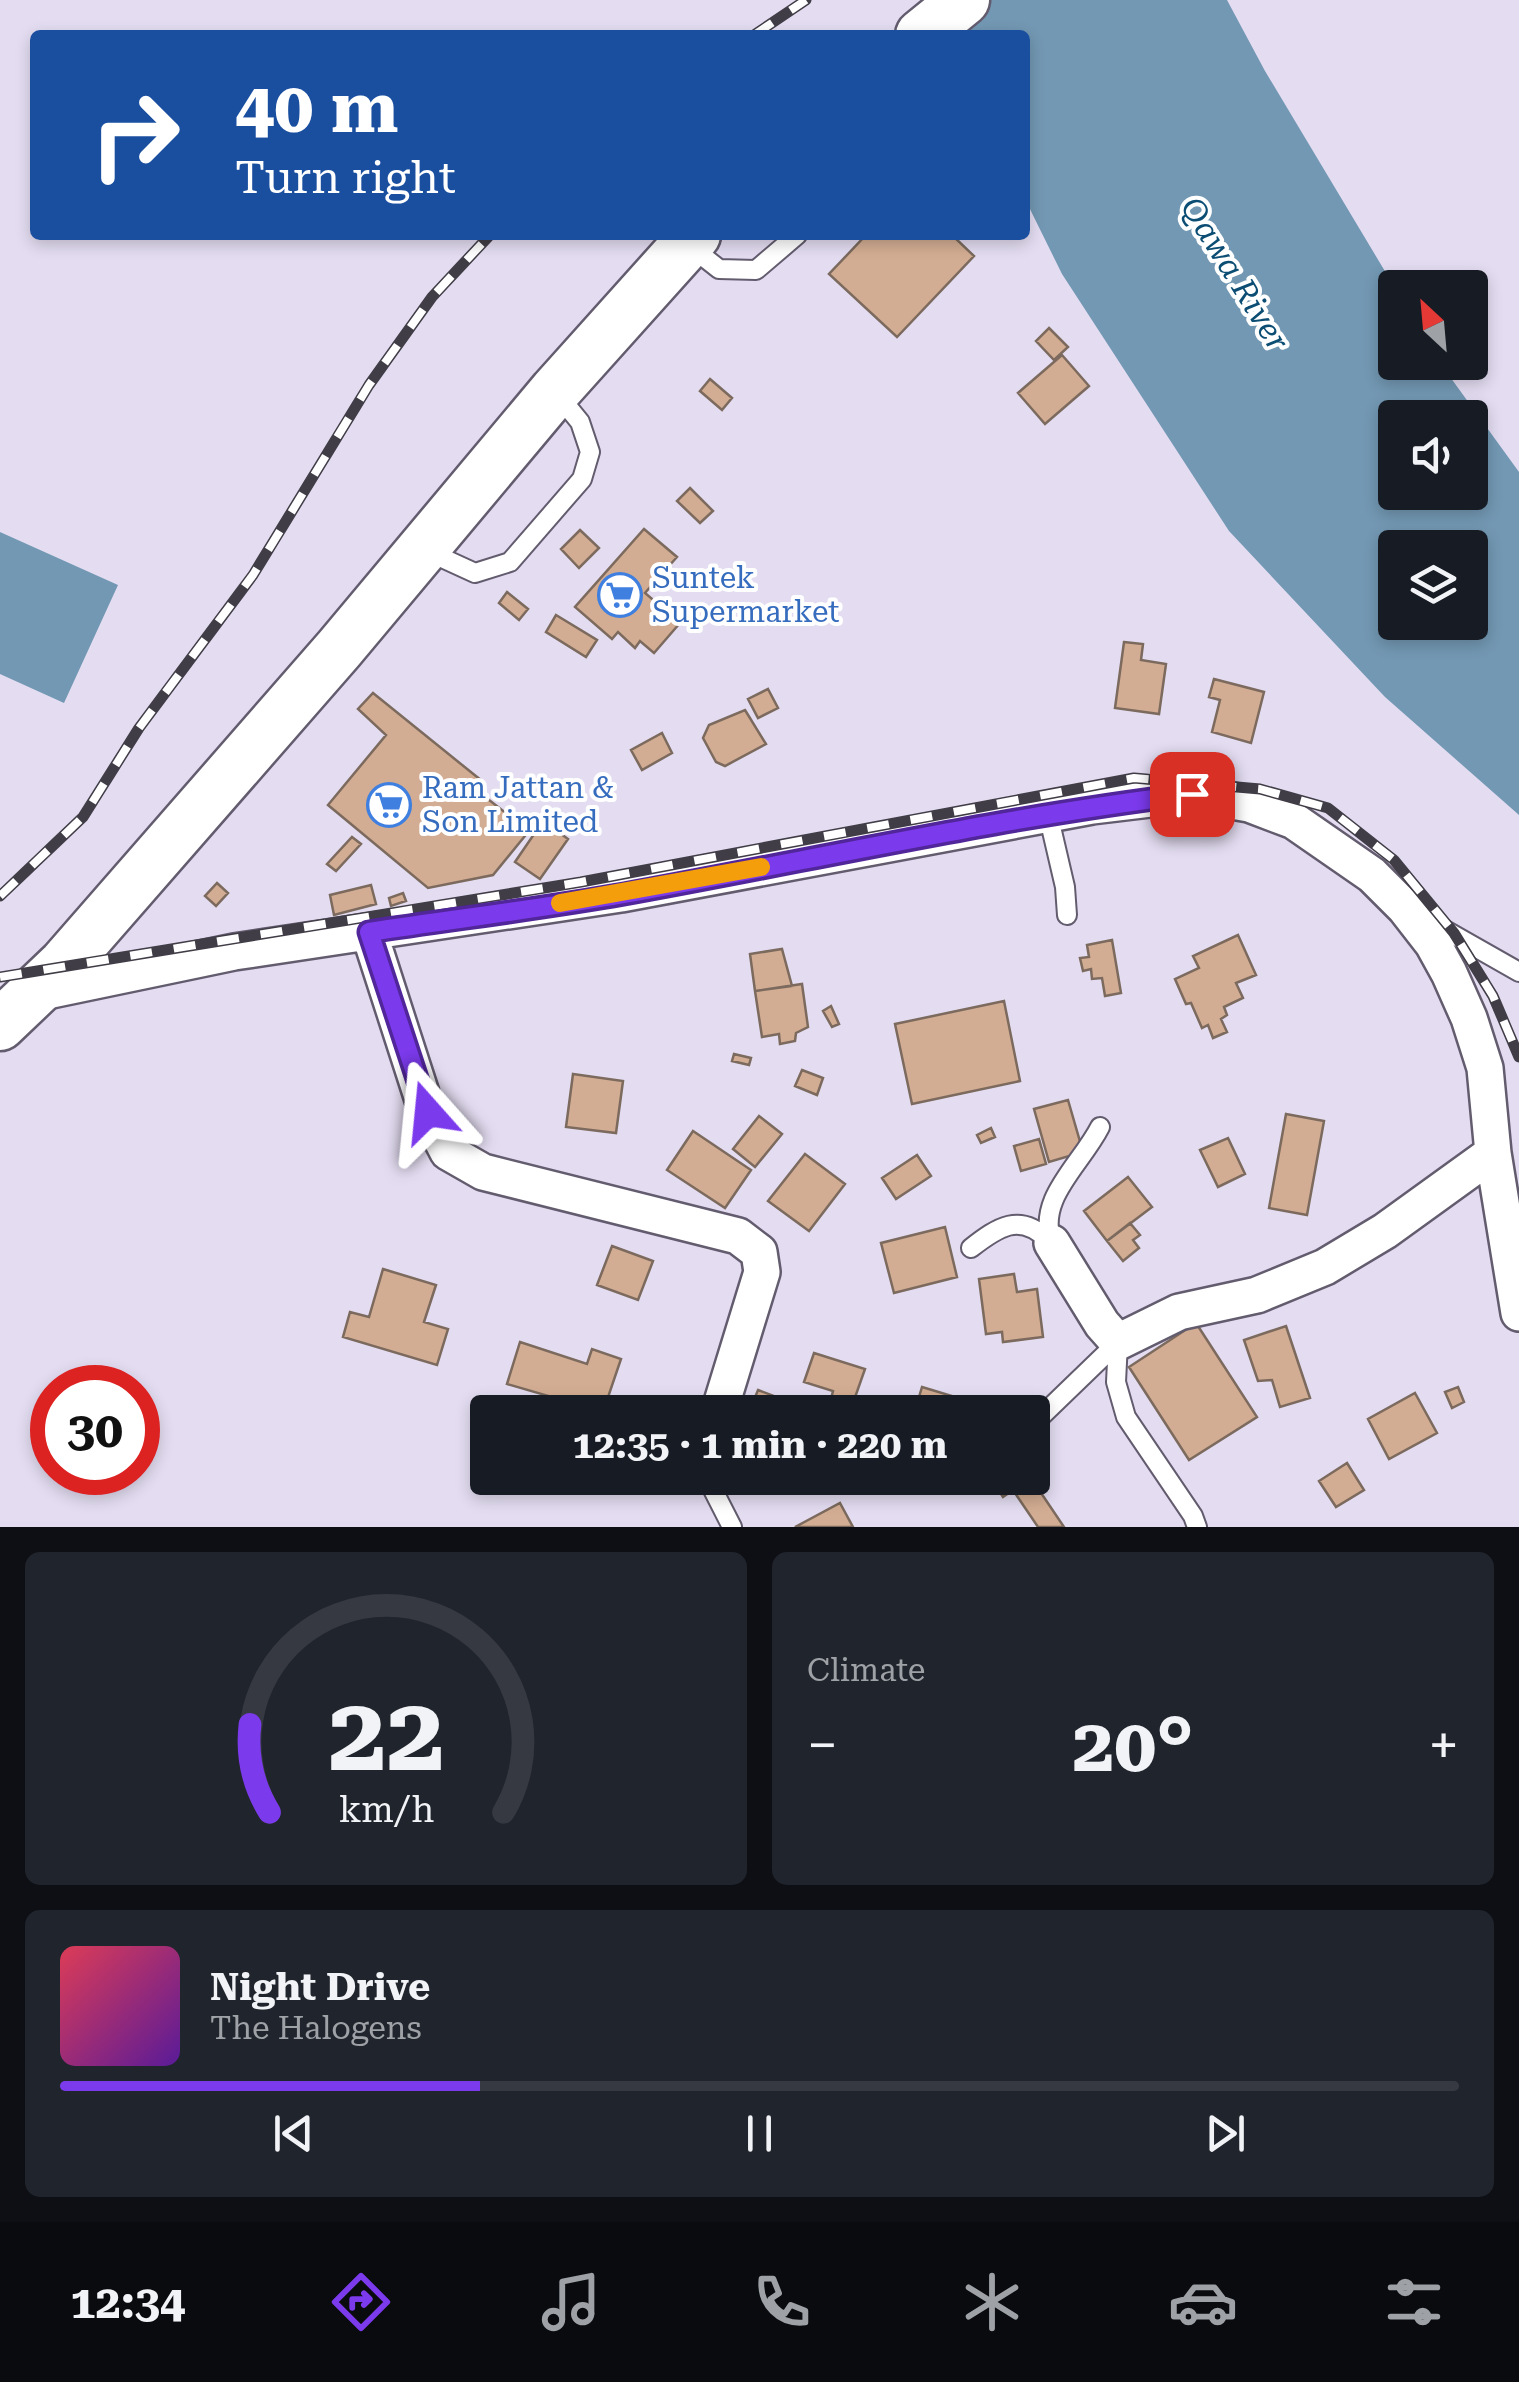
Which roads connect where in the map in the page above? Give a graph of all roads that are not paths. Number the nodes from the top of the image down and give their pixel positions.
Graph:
1 (964, 0) edge
2 (926, 30) edge
3 (691, 240) edge
4 (791, 240) edge
5 (555, 391) junction
6 (422, 549) junction
7 (1048, 814) junction
8 (1406, 908) junction
9 (1067, 915) dead end
10 (369, 932) junction
11 (1519, 972) edge
12 (37, 993) junction
13 (0, 1025) edge
14 (1100, 1127) dead end
15 (1493, 1153) junction
16 (1052, 1244) junction
17 (971, 1248) dead end
18 (1519, 1312) edge
19 (1118, 1342) junction
20 (725, 1395) edge
21 (1050, 1408) edge
22 (716, 1495) edge
23 (732, 1527) edge
24 (1197, 1527) edge

1 - 2 main road
3 - 4 lane
3 - 5 main road
5 - 6 main road
5 - 6 lane
6 - 12 main road
7 - 8 street
7 - 9 lane
7 - 10 street
8 - 11 lane
8 - 15 street
10 - 12 street
10 - 20 street
12 - 13 main road
14 - 16 lane
15 - 18 street
15 - 19 street
16 - 17 lane
16 - 19 street
19 - 21 lane
19 - 24 lane
22 - 23 lane

